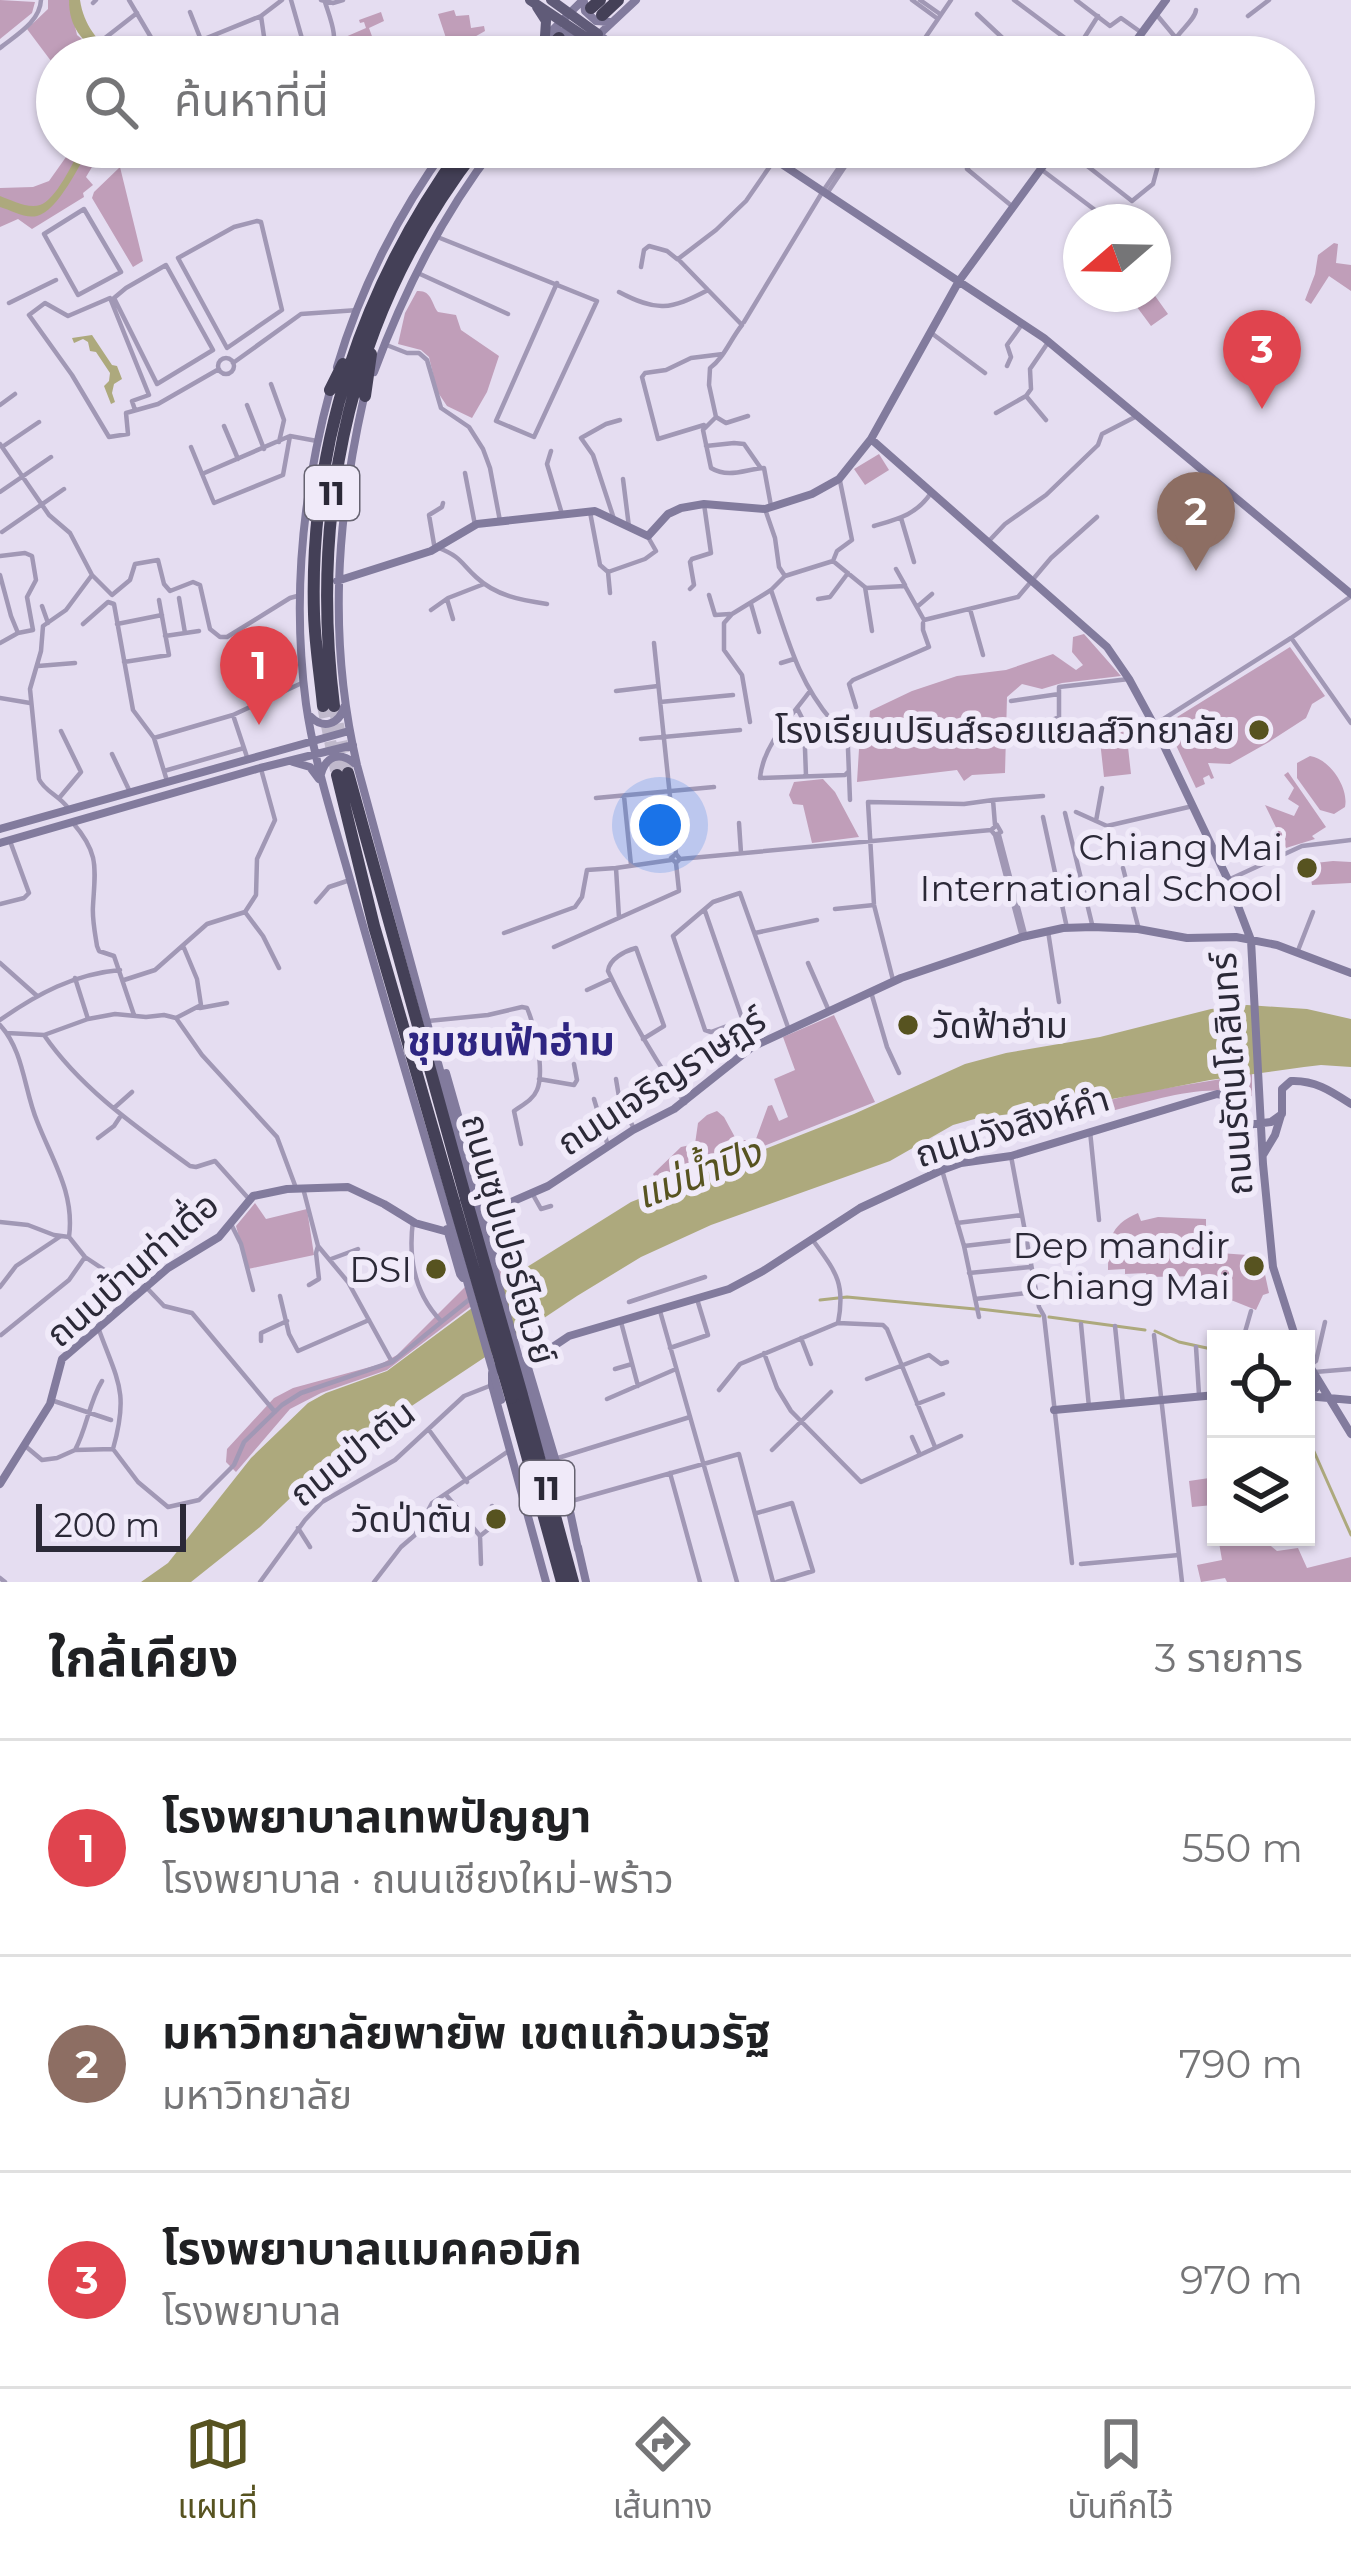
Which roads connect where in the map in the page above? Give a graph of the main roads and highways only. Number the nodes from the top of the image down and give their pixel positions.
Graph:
1 (550, 0) edge
2 (561, 0) edge
3 (618, 0) edge
4 (636, 0) edge
5 (1166, 0) edge
6 (532, 1) edge
7 (595, 7) edge
8 (568, 11) edge
9 (555, 36) edge
10 (593, 36) edge
11 (1140, 36) edge
12 (434, 168) edge
13 (449, 168) edge
14 (463, 168) edge
15 (480, 168) edge
16 (789, 168) edge
17 (1042, 168) edge
18 (959, 281) junction
19 (369, 324) junction
20 (330, 390) junction
21 (364, 396) junction
22 (871, 439) junction
23 (879, 447) junction
24 (860, 454) junction
25 (338, 581) junction
26 (1351, 595) edge
27 (334, 706) junction
28 (307, 708) junction
29 (350, 730) junction
30 (313, 740) junction
31 (352, 745) junction
32 (285, 747) junction
33 (316, 754) junction
34 (285, 762) junction
35 (347, 771) junction
36 (322, 780) junction
37 (69, 810) junction
38 (73, 823) junction
39 (0, 829) edge
40 (5, 842) edge
41 (1251, 940) junction
42 (1351, 973) edge
43 (436, 1050) junction
44 (399, 1053) junction
45 (443, 1080) junction
46 (409, 1083) junction
47 (1351, 1104) edge
48 (427, 1112) junction
49 (1282, 1114) junction
50 (1261, 1120) junction
51 (446, 1125) junction
52 (1262, 1155) junction
53 (460, 1201) junction
54 (482, 1211) junction
55 (449, 1229) junction
56 (1293, 1330) edge
57 (527, 1364) junction
58 (1315, 1378) edge
59 (515, 1396) junction
60 (1207, 1396) edge
61 (1315, 1397) edge
62 (1328, 1398) junction
63 (1351, 1400) edge
64 (1054, 1411) road end
65 (1351, 1434) edge
66 (0, 1484) edge
67 (578, 1549) junction
68 (548, 1582) edge
69 (562, 1582) edge
70 (572, 1582) edge
71 (586, 1582) edge

1 - 8 main road
2 - 8 main road
3 - 7 highway
4 - 7 main road
5 - 11 main road
6 - 8 main road
6 - 9 main road
7 - 8 main road
8 - 10 main road
12 - 20 main road
13 - 19 highway, 11
14 - 19 highway, 11
15 - 21 main road
16 - 18 main road
17 - 18 main road
18 - 22 main road
18 - 26 main road
19 - 20 highway
19 - 21 highway
19 - 27 highway, 11
20 - 28 main road
21 - 25 main road
22 - 23 main road, ถนนรัตนโกสินทร์
22 - 24 main road
23 - 24 main road
23 - 41 main road, ถนนรัตนโกสินทร์
24 - 25 main road
25 - 27 main road
27 - 28 main road
27 - 29 main road
28 - 30 main road
28 - 32 main road
29 - 30 main road
29 - 31 main road
30 - 32 main road
30 - 33 main road
31 - 33 main road
31 - 35 main road
32 - 37 main road
33 - 34 main road
33 - 36 main road
34 - 36 main road
34 - 38 main road
35 - 36 main road
35 - 43 main road
35 - 48 highway, ถนนซุปเปอร์ไฮเวย์ / 11
35 - 51 highway, ถนนซุปเปอร์ไฮเวย์ / 11
36 - 44 main road
37 - 38 main road
37 - 39 main road
38 - 40 main road
41 - 42 main road, ถนนเจริญราษฎร์
41 - 50 main road, ถนนรัตนโกสินทร์
41 - 54 main road, ถนนเจริญราษฎร์
43 - 45 main road
43 - 54 main road
44 - 46 main road
44 - 55 main road
45 - 51 highway
45 - 54 main road
46 - 48 highway
46 - 55 main road
47 - 49 main road
48 - 53 highway, ถนนซุปเปอร์ไฮเวย์ / 11
49 - 50 main road
49 - 52 main road
50 - 52 main road, ถนนรัตนโกสินทร์
50 - 57 main road, ถนนวังสิงห์คำ
51 - 53 highway, ถนนซุปเปอร์ไฮเวย์ / 11
52 - 56 main road, ถนนรัตนโกสินทร์
53 - 59 highway, ถนนซุปเปอร์ไฮเวย์ / 11, bridge
54 - 55 main road
54 - 59 main road, bridge
55 - 59 main road, bridge
55 - 66 main road, ถนนบ้านท่าเดื่อ
57 - 67 main road
57 - 68 main road, ถนนวังสิงห์คำ
58 - 62 main road
59 - 67 main road
59 - 68 main road
59 - 69 highway, ถนนซุปเปอร์ไฮเวย์ / 11
59 - 70 highway, ถนนซุปเปอร์ไฮเวย์ / 11
60 - 64 main road
61 - 62 main road
62 - 63 main road
62 - 65 main road
67 - 71 main road

